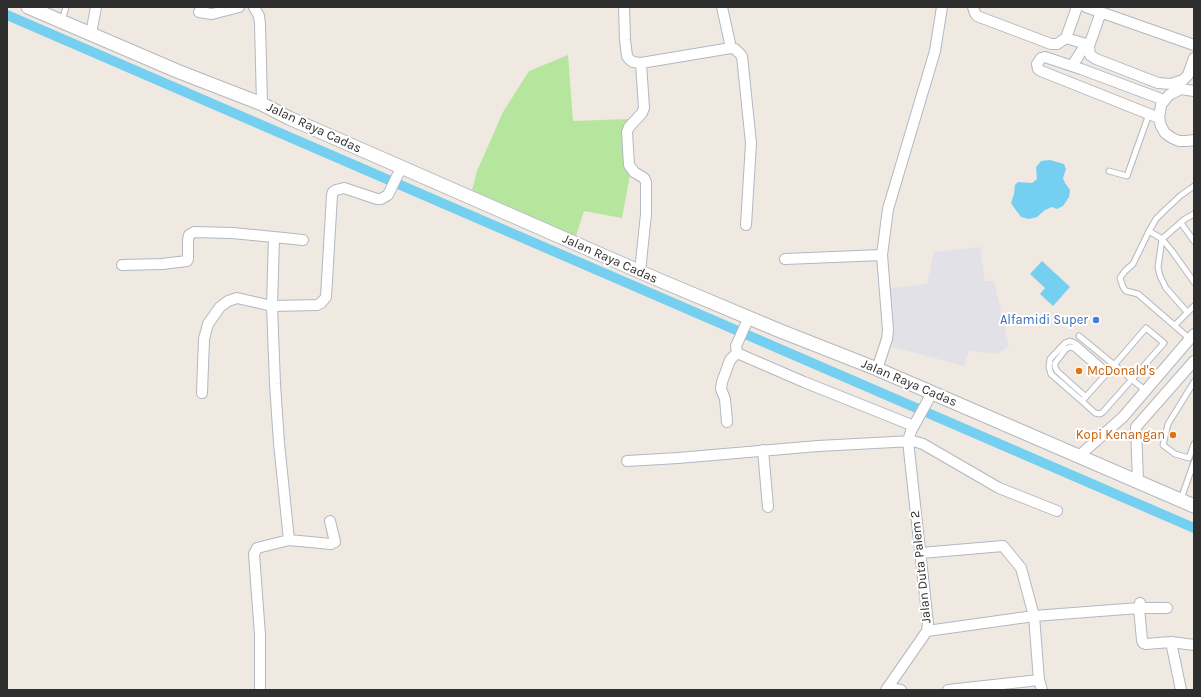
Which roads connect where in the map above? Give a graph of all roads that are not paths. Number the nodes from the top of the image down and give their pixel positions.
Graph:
1 (28, 7) edge
2 (66, 7) edge
3 (96, 7) edge
4 (239, 7) edge
5 (254, 7) edge
6 (624, 7) edge
7 (722, 7) edge
8 (942, 7) edge
9 (973, 7) edge
10 (1077, 7) edge
11 (1086, 7) edge
12 (199, 12) dead end
13 (1101, 12) junction
14 (62, 22) junction
15 (91, 34) junction
16 (1066, 38) junction
17 (1087, 45) junction
18 (1194, 45) edge
19 (731, 48) junction
20 (1194, 58) edge
21 (642, 63) junction
22 (1072, 66) junction
23 (1194, 91) edge
24 (1164, 100) junction
25 (262, 104) junction
26 (1149, 114) junction
27 (1159, 118) junction
28 (1191, 141) edge
29 (1194, 151) edge
30 (400, 170) junction
31 (1109, 170) dead end
32 (1194, 186) edge
33 (1194, 214) edge
34 (1181, 222) junction
35 (746, 225) dead end
36 (1149, 231) junction
37 (274, 237) junction
38 (1162, 239) junction
39 (303, 240) dead end
40 (1194, 241) edge
41 (882, 255) junction
42 (785, 259) dead end
43 (122, 264) dead end
44 (640, 272) junction
45 (1194, 282) edge
46 (272, 306) junction
47 (1194, 306) edge
48 (1187, 312) junction
49 (747, 320) junction
50 (1175, 324) junction
51 (1079, 336) dead end
52 (1192, 336) edge
53 (737, 349) junction
54 (1194, 361) edge
55 (1114, 365) junction
56 (877, 369) junction
57 (1107, 373) junction
58 (1132, 380) junction
59 (1194, 382) edge
60 (1146, 391) junction
61 (202, 393) dead end
62 (930, 395) junction
63 (1086, 397) junction
64 (1082, 401) junction
65 (1123, 417) junction
66 (727, 422) dead end
67 (914, 427) junction
68 (1136, 427) junction
69 (908, 441) junction
70 (1194, 444) edge
71 (763, 450) junction
72 (1079, 456) junction
73 (627, 461) dead end
74 (1194, 462) edge
75 (1138, 482) junction
76 (1181, 500) junction
77 (1194, 506) edge
78 (768, 507) dead end
79 (1057, 511) dead end
80 (330, 521) dead end
81 (289, 540) junction
82 (921, 553) junction
83 (1140, 605) junction
84 (1167, 608) dead end
85 (1034, 616) junction
86 (927, 631) junction
87 (1171, 642) junction
88 (1194, 645) edge
89 (1041, 685) edge
90 (887, 688) edge
91 (260, 690) edge
92 (901, 690) edge
93 (948, 690) edge
94 (1181, 690) edge

1 - 14 street, Jalan Raya Cadas
2 - 14 lane
3 - 15 street
4 - 12 street
5 - 25 street
6 - 21 street
7 - 19 street
8 - 41 street
9 - 16 street
10 - 16 street
11 - 13 street
13 - 17 street
13 - 18 street
14 - 15 street, Jalan Raya Cadas
15 - 25 street, Jalan Raya Cadas
16 - 17 street
17 - 20 street
17 - 22 street
19 - 21 street
19 - 35 street
21 - 44 street
22 - 24 street
22 - 26 street
23 - 24 street
24 - 27 street
25 - 30 street, Jalan Raya Cadas
26 - 27 street
26 - 31 lane
27 - 28 street
28 - 29 street
30 - 44 street, Jalan Raya Cadas
30 - 46 street
32 - 36 lane
33 - 34 lane
34 - 38 lane
34 - 40 lane
36 - 38 lane
36 - 50 lane
37 - 39 street
37 - 43 street
37 - 46 street
38 - 45 lane
38 - 48 lane
41 - 42 street
41 - 56 street
44 - 49 street, Jalan Raya Cadas
46 - 61 street
46 - 81 street
47 - 48 lane
48 - 50 lane
49 - 53 street
49 - 56 street, Jalan Raya Cadas
50 - 52 lane
51 - 55 lane
52 - 60 street
53 - 66 street
53 - 67 street
54 - 68 street
55 - 57 lane
55 - 58 lane
55 - 58 lane
56 - 62 street, Jalan Raya Cadas
57 - 63 lane
57 - 63 lane
57 - 64 lane
58 - 60 lane
58 - 64 lane
59 - 70 lane
60 - 65 street
62 - 67 street, Jalan Duta Palem 2
62 - 72 street, Jalan Raya Cadas
63 - 64 lane
65 - 68 street
65 - 72 street
67 - 69 street, Jalan Duta Palem 2
68 - 75 street
69 - 71 street
69 - 79 street
69 - 82 street, Jalan Duta Palem 2
71 - 73 street
71 - 78 street
72 - 75 street, Jalan Raya Cadas
74 - 76 lane
75 - 76 street, Jalan Raya Cadas
76 - 77 street, Jalan Raya Cadas
80 - 81 street
81 - 91 street
82 - 85 street
82 - 86 street, Jalan Duta Palem 2
83 - 84 street
83 - 85 street
83 - 87 street
85 - 86 street
85 - 89 street
86 - 90 street, Jalan Duta Palem 2
87 - 88 street
87 - 94 street
89 - 93 street
90 - 92 street

